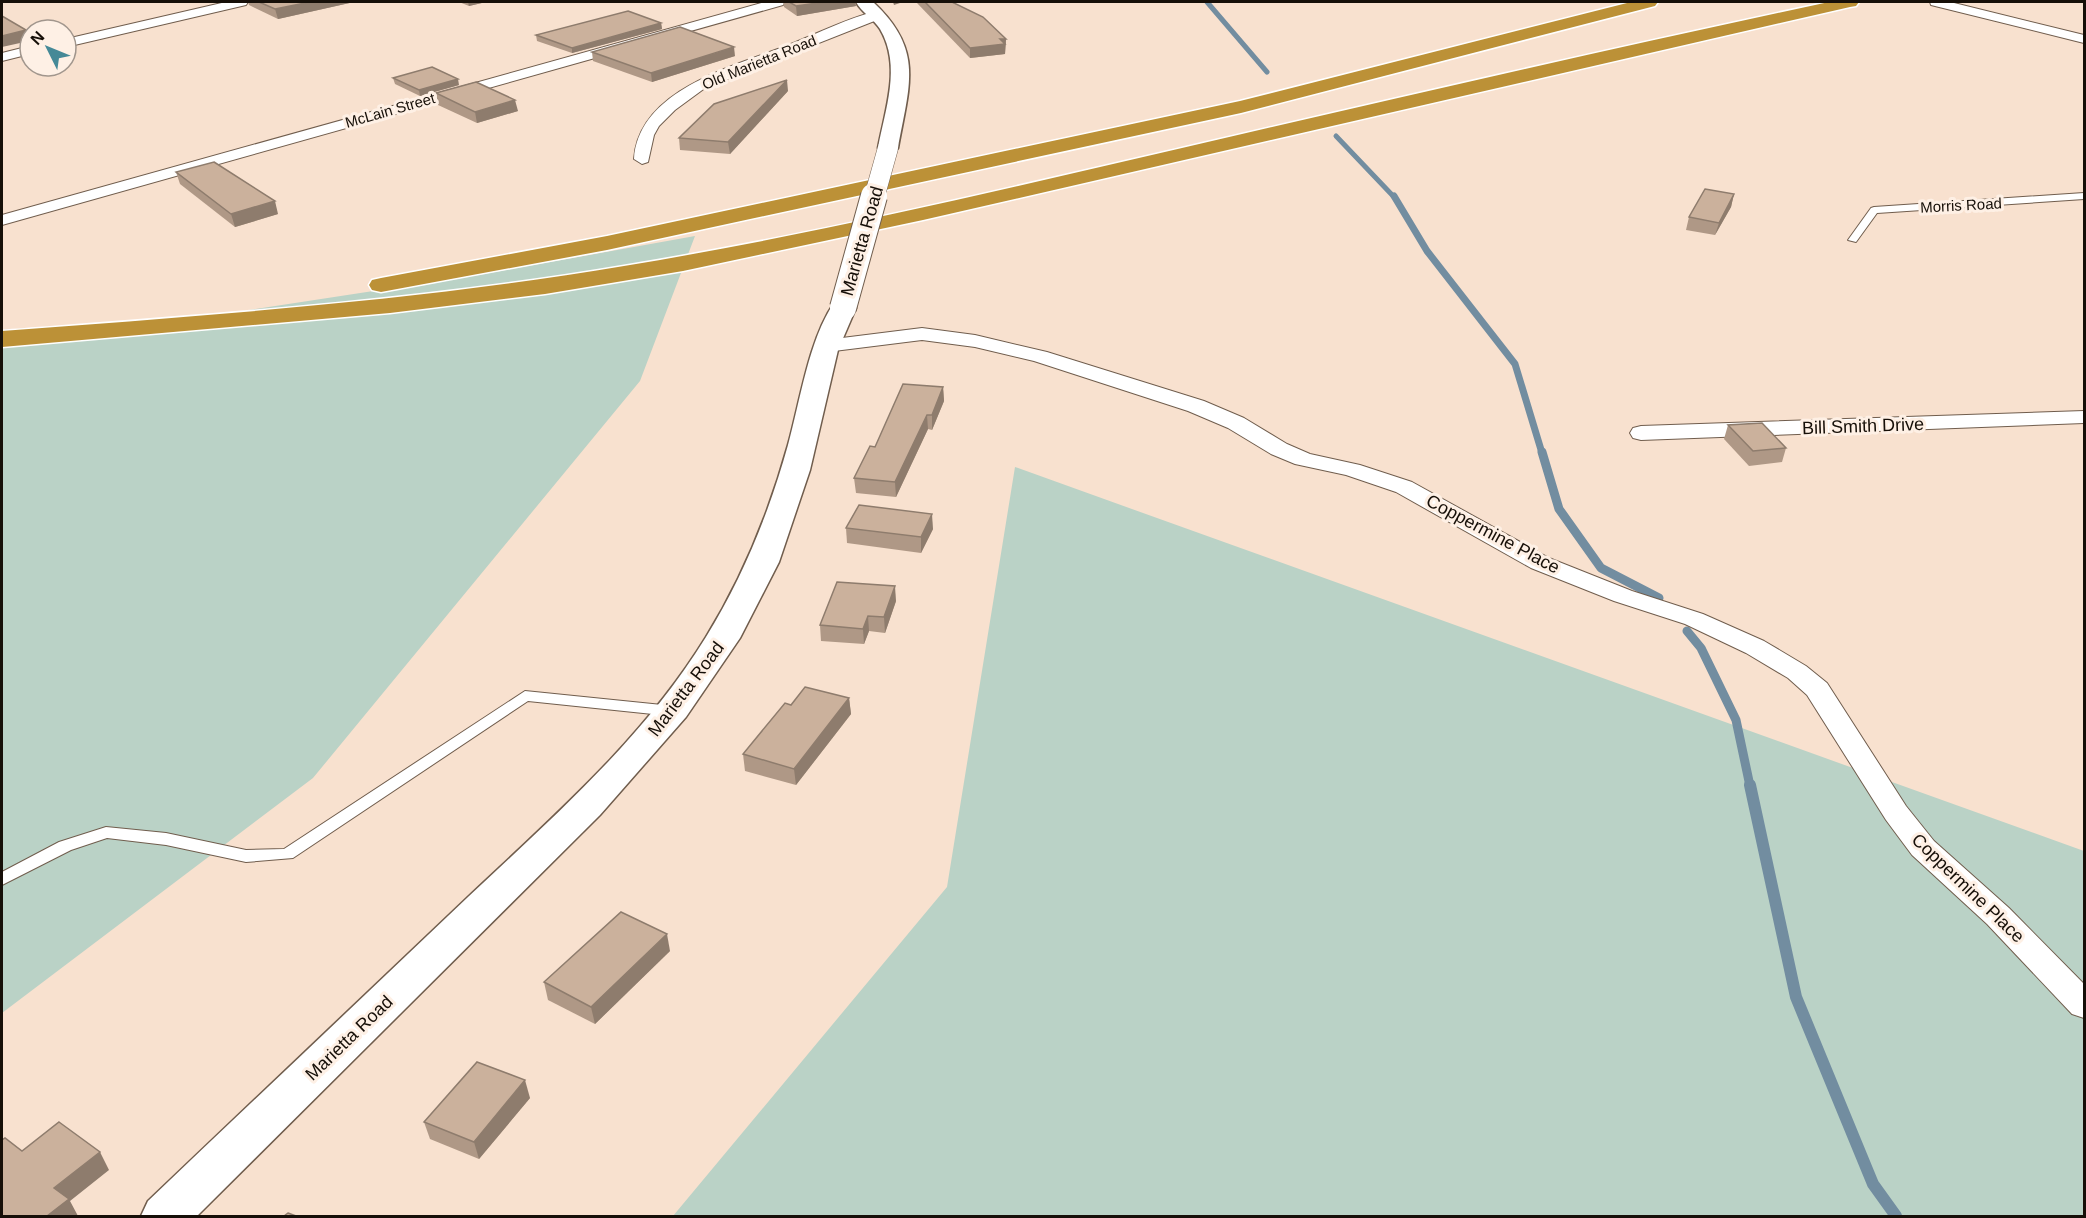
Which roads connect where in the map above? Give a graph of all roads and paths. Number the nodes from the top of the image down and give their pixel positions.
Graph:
1 (241, 2) edge
2 (778, 2) edge
3 (1576, 2) edge
4 (1649, 2) edge
5 (1850, 2) edge
6 (1936, 2) edge
7 (174, 5) dead end
8 (871, 8) edge
9 (190, 13) junction
10 (78, 39) edge
11 (2085, 39) edge
12 (18, 54) edge
13 (2, 57) edge
14 (642, 159) dead end
15 (947, 170) junction
16 (2084, 196) edge
17 (2, 220) edge
18 (1853, 240) dead end
19 (2, 332) edge
20 (2, 339) edge
21 (826, 346) junction
22 (2085, 417) edge
23 (1641, 433) dead end
24 (672, 711) junction
25 (2, 879) edge
26 (2085, 1005) edge
27 (165, 1216) edge

1 - 9 street
2 - 17 street, McLain Street
3 - 15 highway
4 - 15 highway
5 - 20 highway
6 - 11 street
7 - 9 street
8 - 14 street, Old Marietta Road
8 - 21 street, Marietta Road, bridge
9 - 10 street
12 - 13 street
15 - 19 highway
16 - 18 lane, Morris Road
21 - 24 street, Marietta Road
21 - 26 street, Coppermine Place
22 - 23 street, Bill Smith Drive
24 - 25 lane
24 - 27 street, Marietta Road

